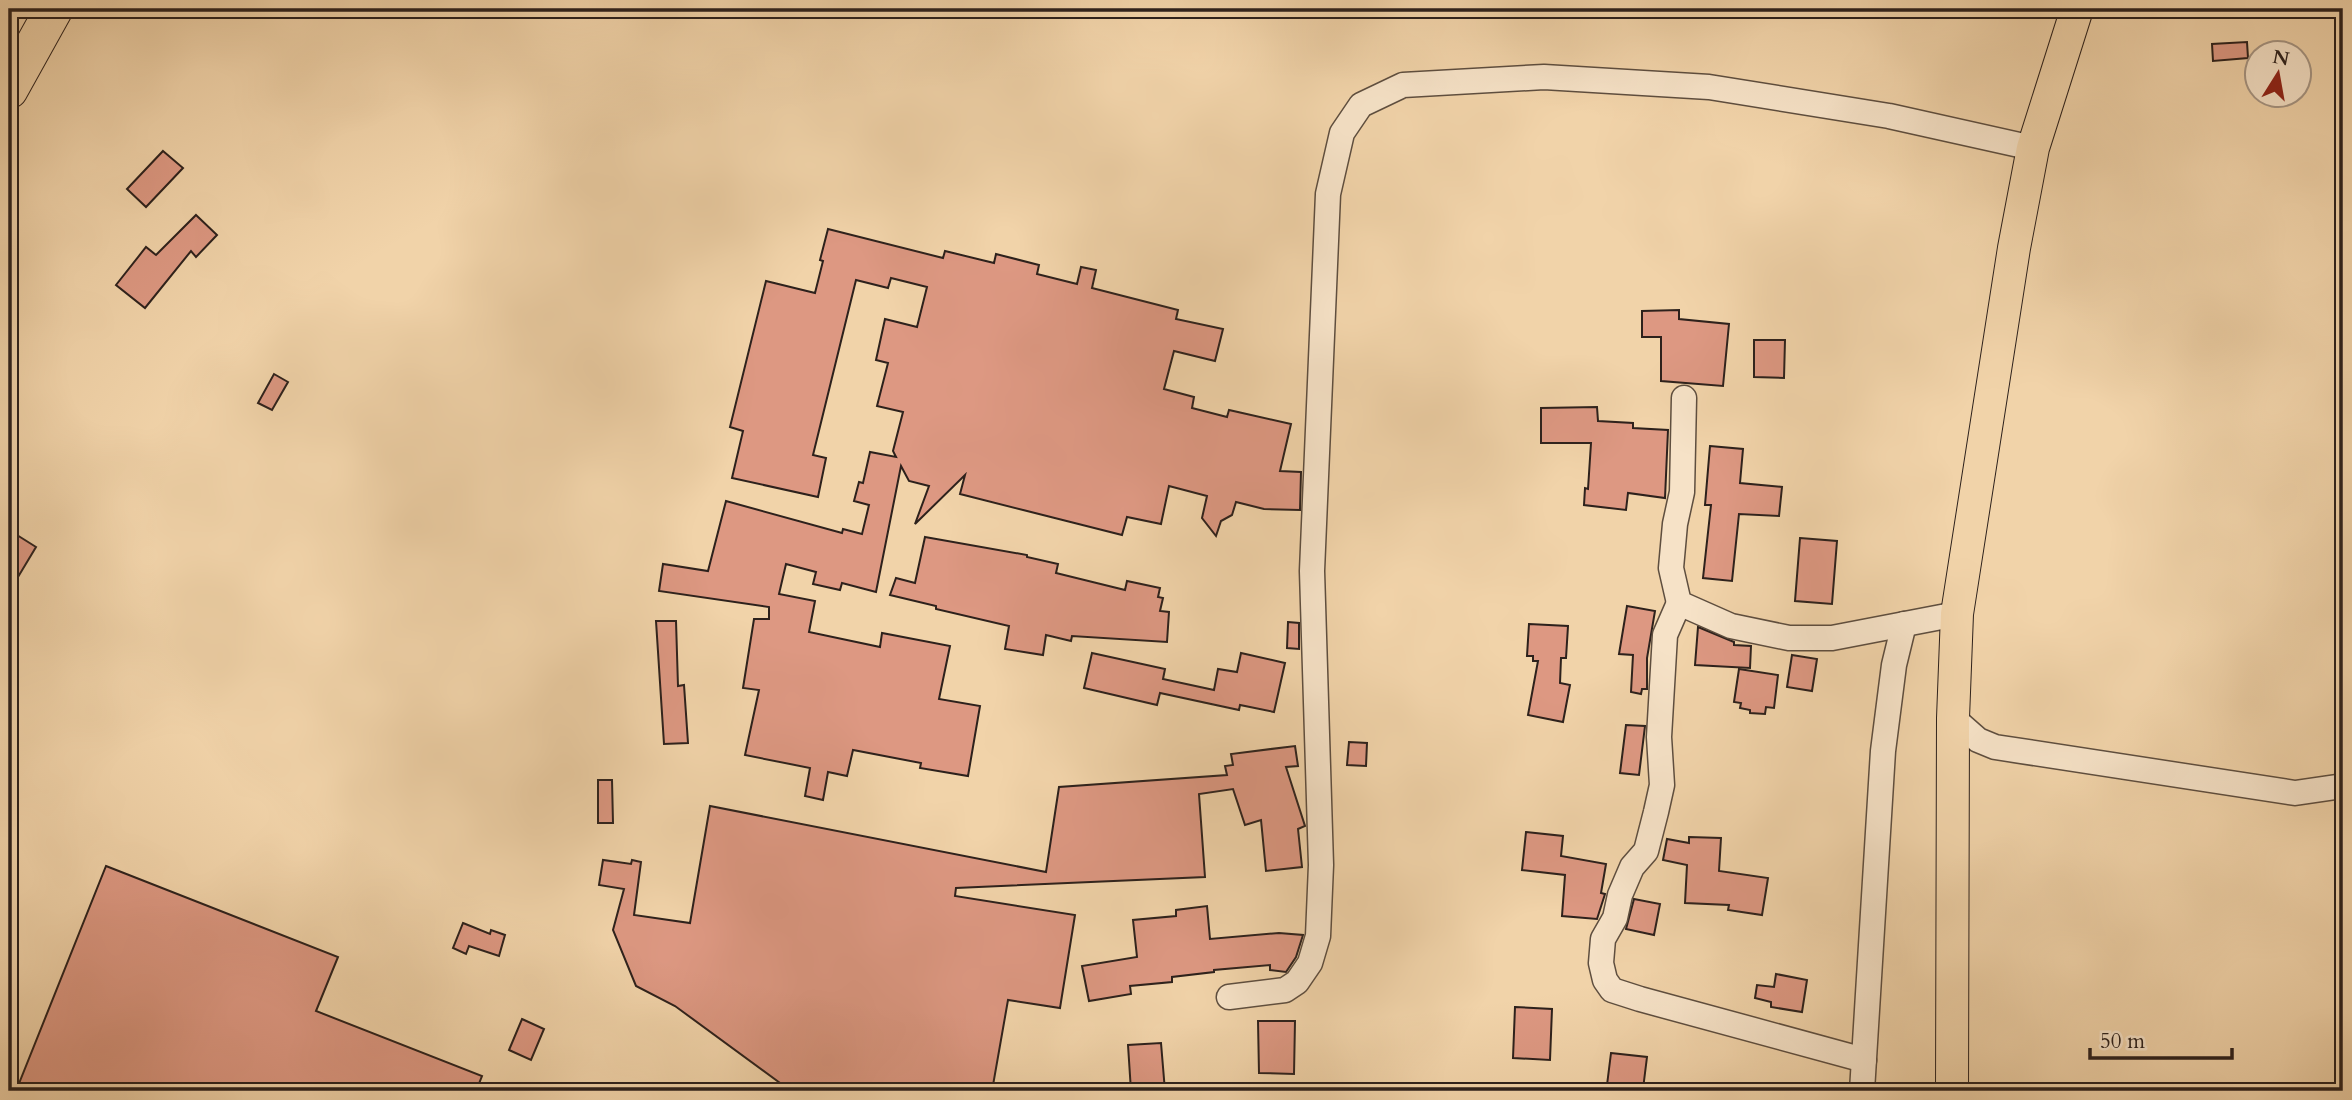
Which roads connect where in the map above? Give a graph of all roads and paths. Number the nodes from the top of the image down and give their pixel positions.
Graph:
1 (54, 9) edge
2 (2077, 9) edge
3 (9, 90) edge
4 (2033, 148) junction
5 (1684, 398) dead end
6 (1679, 603) junction
7 (1957, 614) junction
8 (1903, 624) junction
9 (1954, 718) junction
10 (2343, 786) edge
11 (1228, 997) dead end
12 (1864, 1060) junction
13 (1862, 1091) edge
14 (1952, 1091) edge

1 - 3 highway
2 - 4 main road
4 - 7 main road
4 - 11 street
5 - 6 street
6 - 8 street
6 - 12 street
7 - 8 street
7 - 9 main road
8 - 12 street
9 - 10 street
9 - 14 main road
12 - 13 street

